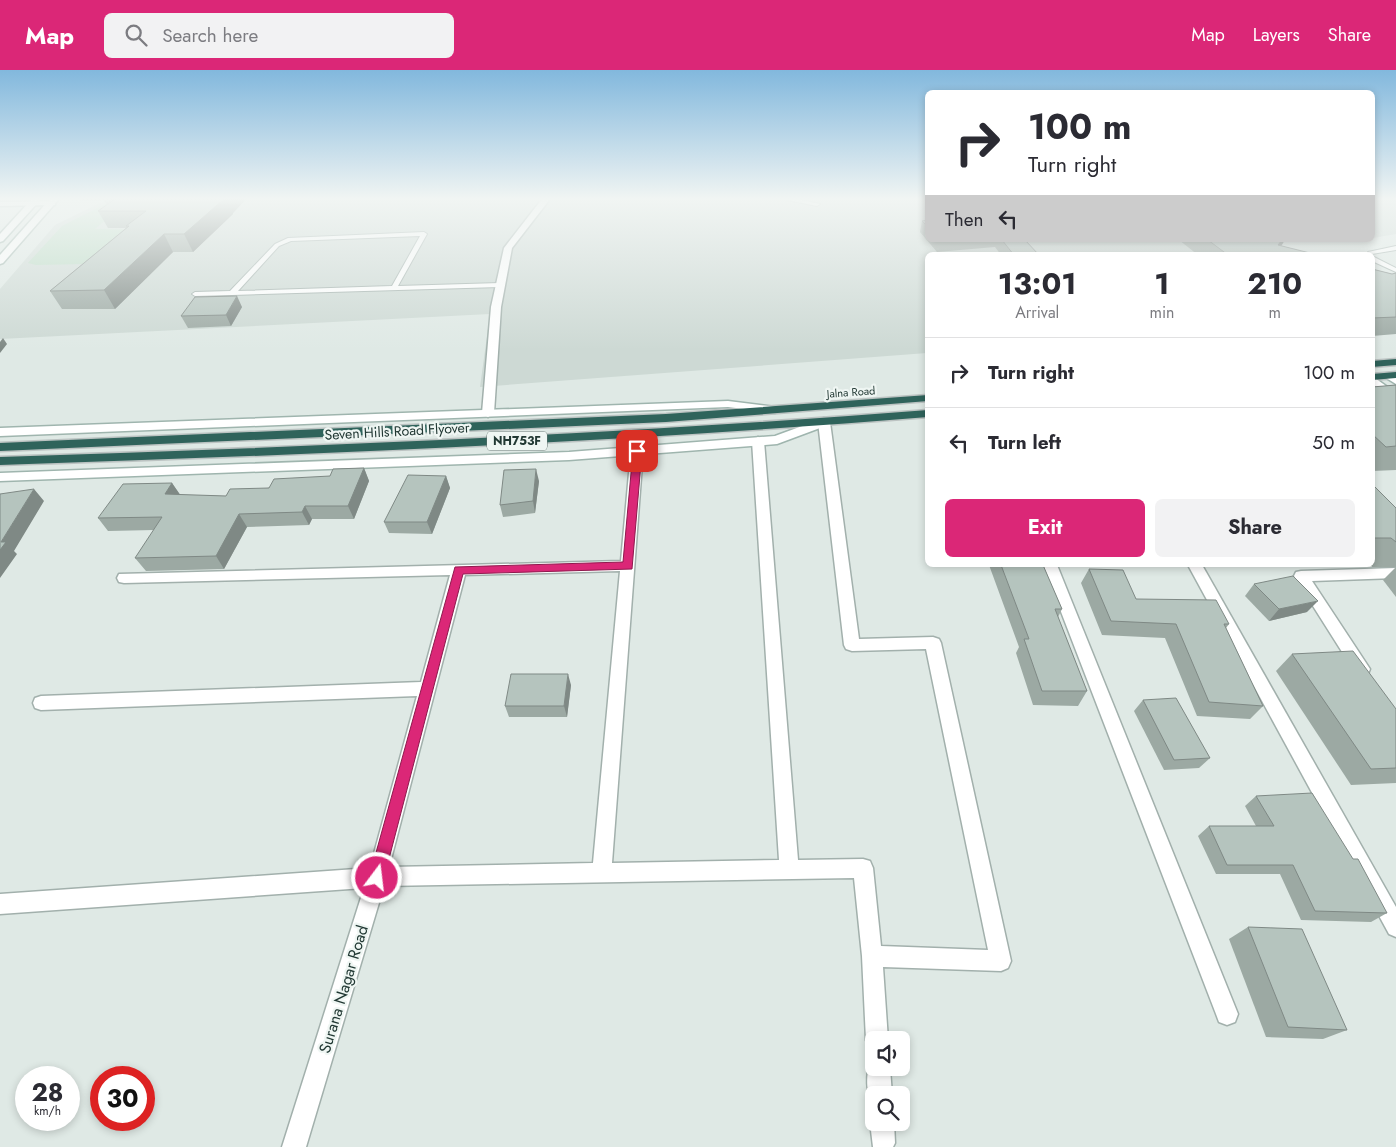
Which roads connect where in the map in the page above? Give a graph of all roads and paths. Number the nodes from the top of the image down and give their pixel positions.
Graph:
1 (11, 249) edge
2 (273, 249) edge
3 (416, 249) edge
4 (508, 249) edge
5 (1389, 249) edge
6 (1375, 252) edge
7 (1375, 260) edge
8 (0, 261) edge
9 (1396, 270) edge
10 (500, 285) junction
11 (394, 288) junction
12 (232, 293) junction
13 (196, 294) dead end
14 (1396, 362) edge
15 (1375, 364) edge
16 (1375, 378) edge
17 (1394, 378) edge
18 (1375, 381) edge
19 (925, 398) edge
20 (1396, 399) edge
21 (776, 410) junction
22 (488, 413) junction
23 (925, 413) edge
24 (824, 422) junction
25 (0, 432) edge
26 (758, 441) junction
27 (0, 447) edge
28 (637, 451) junction
29 (0, 462) edge
30 (0, 477) edge
31 (628, 566) junction
32 (1051, 567) edge
33 (1195, 567) edge
34 (458, 570) junction
35 (1297, 571) edge
36 (1396, 573) edge
37 (124, 578) dead end
38 (1370, 680) edge
39 (427, 689) junction
40 (41, 703) dead end
41 (789, 870) junction
42 (602, 873) junction
43 (377, 878) junction
44 (0, 904) edge
45 (1396, 927) edge
46 (872, 956) junction
47 (1227, 1014) dead end
48 (876, 1031) edge
49 (294, 1147) edge

1 - 8 street
2 - 12 lane
3 - 11 lane
4 - 10 street
5 - 6 lane
7 - 9 lane
10 - 11 lane
10 - 22 street
11 - 12 lane
12 - 13 lane
14 - 15 highway
16 - 17 highway
18 - 20 street
19 - 21 highway, Jalna Road / NH753F
21 - 22 street
21 - 27 highway, Seven Hills Road Flyover / NH753F
22 - 25 street
23 - 24 highway, NH753F
24 - 26 street
24 - 29 highway, Seven Hills Road Flyover / NH753F
24 - 46 street
26 - 28 street
26 - 41 street
28 - 30 street
28 - 31 street
31 - 34 street
31 - 42 street
32 - 47 street
33 - 45 street
34 - 37 street
34 - 39 street, Surana Nagar Road
35 - 36 street
35 - 38 street
39 - 40 street
39 - 43 street, Surana Nagar Road
41 - 42 street
41 - 46 street
42 - 43 street
43 - 44 street
43 - 49 street, Surana Nagar Road
46 - 48 street

